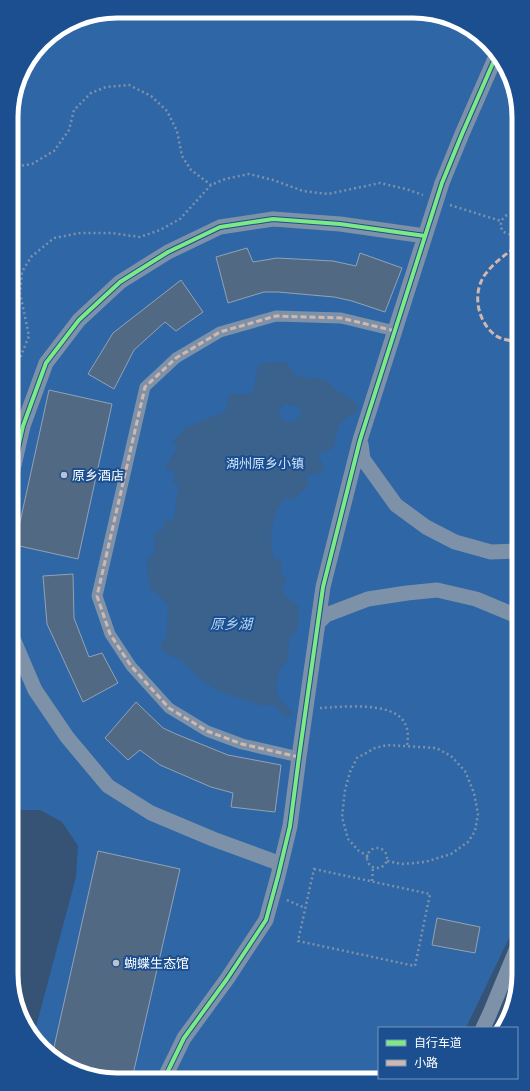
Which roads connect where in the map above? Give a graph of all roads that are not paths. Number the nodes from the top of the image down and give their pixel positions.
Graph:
1 (494, 61) edge
2 (425, 236) junction
3 (395, 331) junction
4 (360, 440) junction
5 (18, 445) edge
6 (512, 551) edge
7 (512, 614) edge
8 (318, 623) junction
9 (18, 650) edge
10 (298, 757) junction
11 (281, 864) junction
12 (512, 960) edge
13 (483, 1027) edge
14 (167, 1073) edge

1 - 2 street
2 - 3 street
2 - 5 street
3 - 4 street
3 - 10 street
4 - 6 street
4 - 8 street
7 - 8 street
8 - 10 street
9 - 11 street
10 - 11 street
11 - 14 street
12 - 13 street

